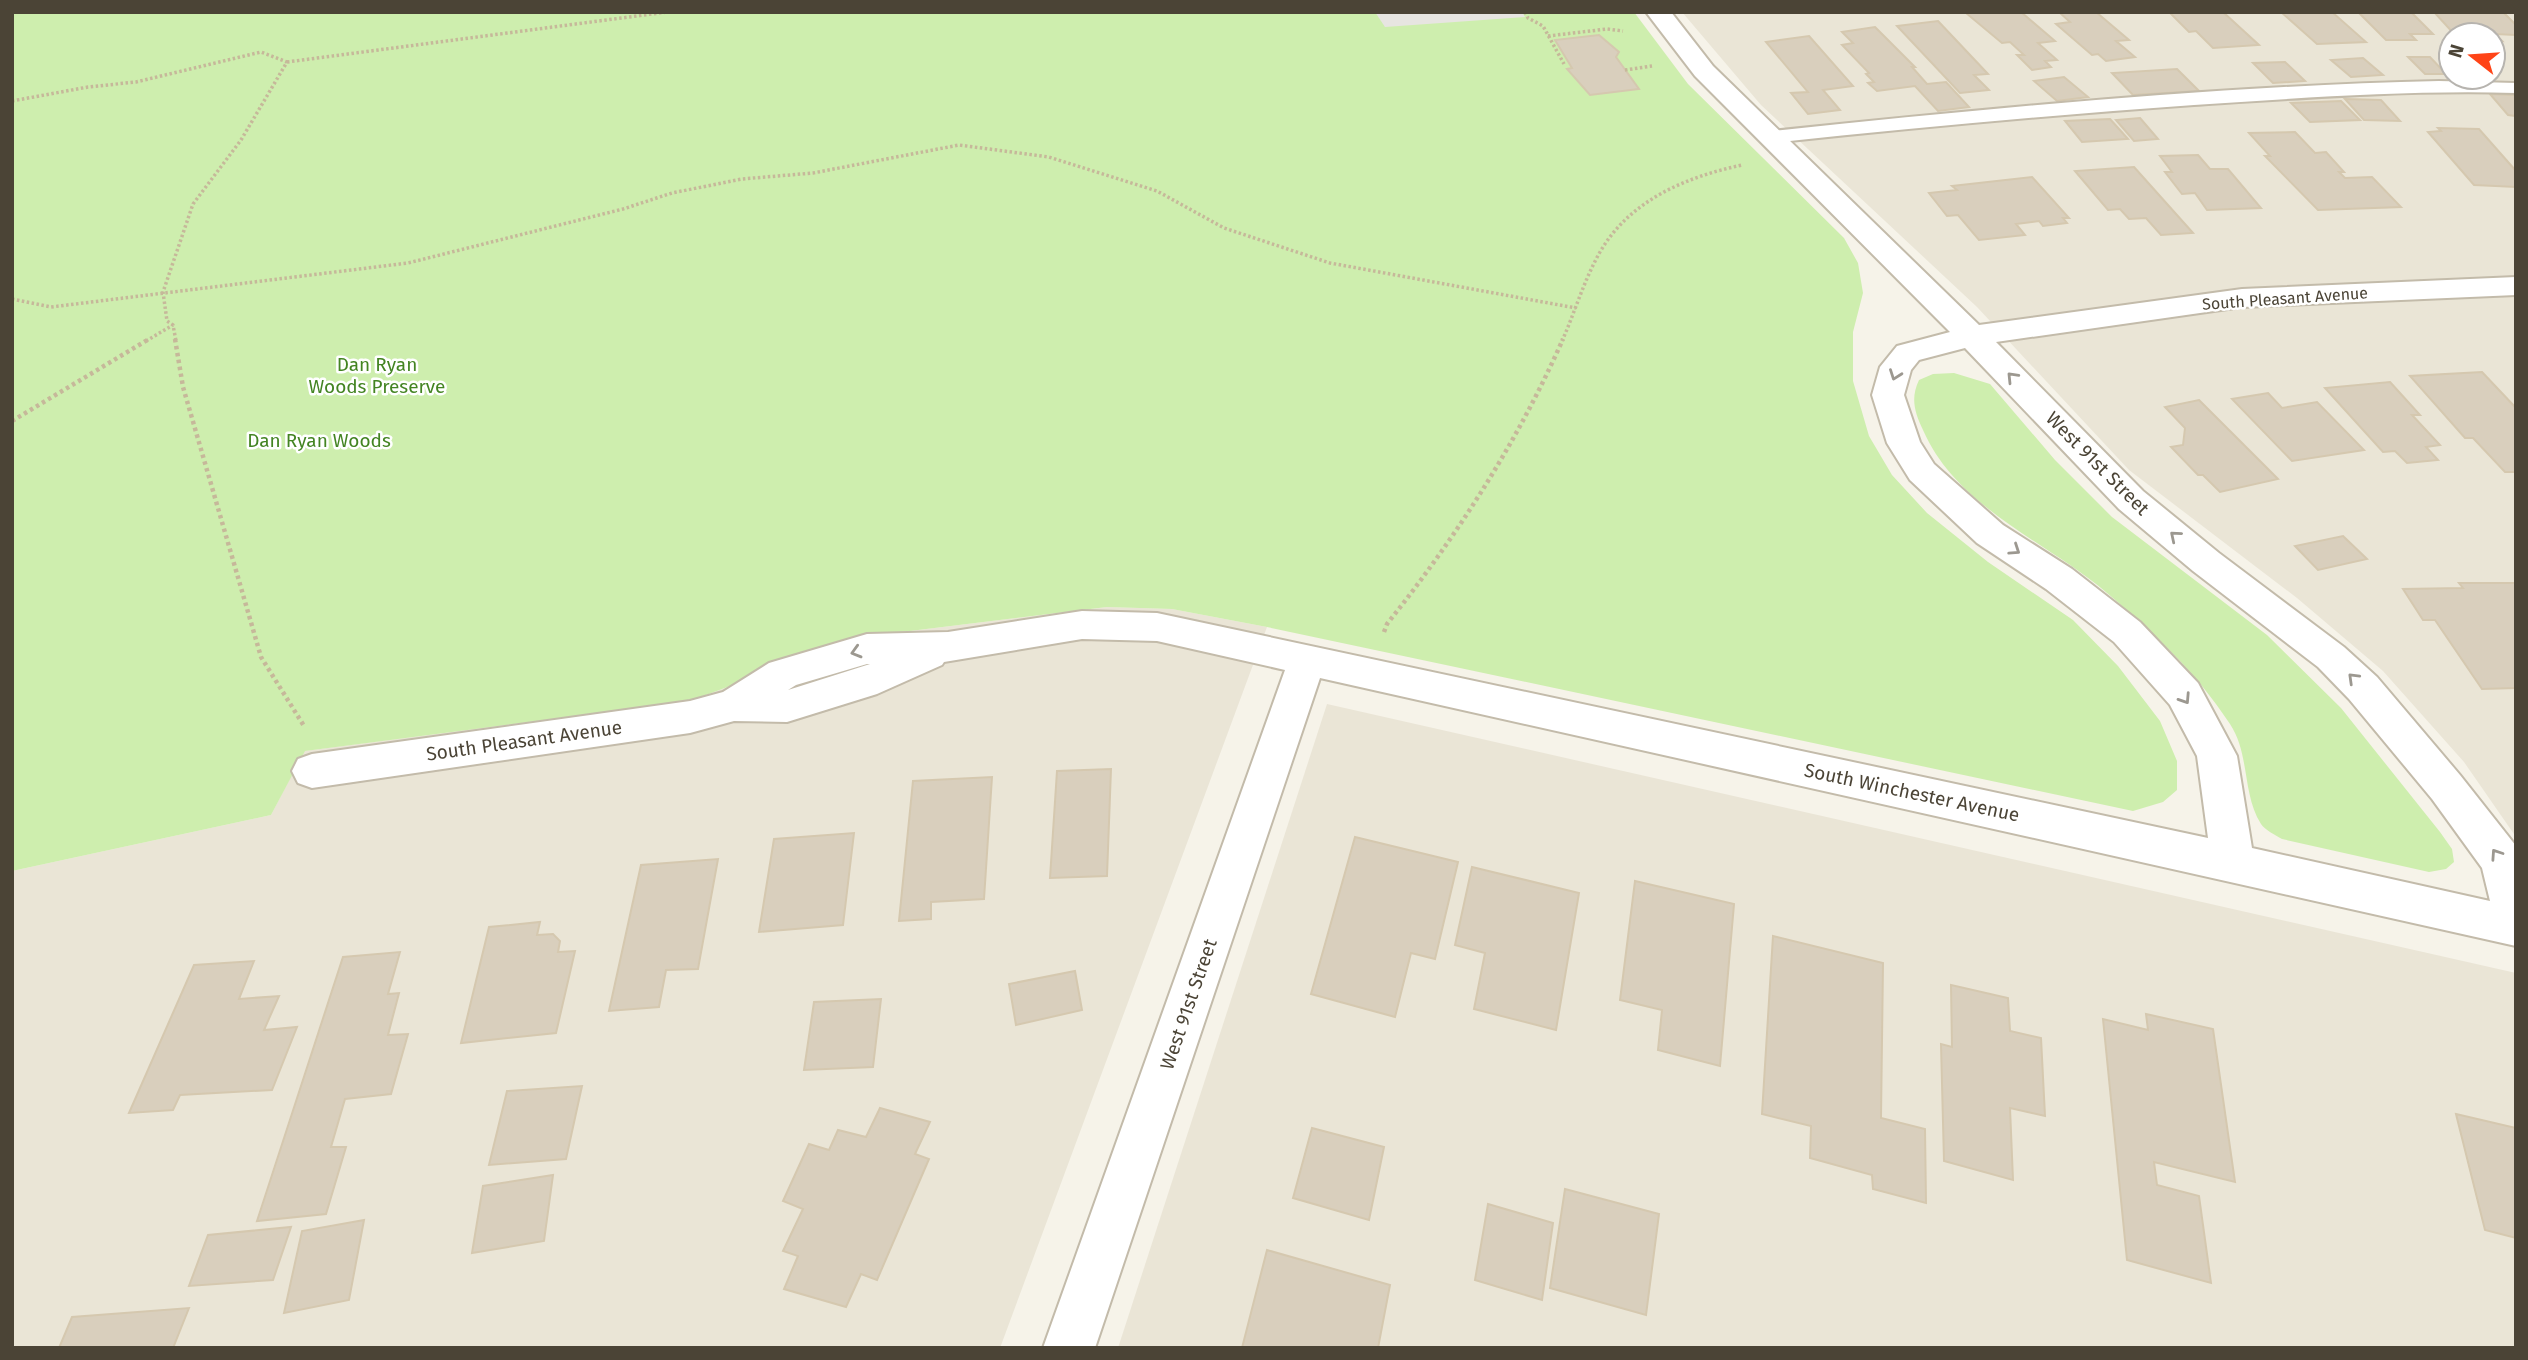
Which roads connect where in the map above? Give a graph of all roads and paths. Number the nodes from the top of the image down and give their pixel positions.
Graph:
1 (667, 12) edge
2 (1525, 12) edge
3 (1664, 20) edge
4 (1548, 36) junction
5 (287, 62) junction
6 (1564, 64) dead end
7 (2516, 88) edge
8 (12, 101) edge
9 (1772, 137) junction
10 (1750, 164) dead end
11 (2516, 286) edge
12 (163, 292) junction
13 (12, 299) edge
14 (1576, 308) junction
15 (173, 326) junction
16 (1972, 337) junction
17 (12, 421) edge
18 (1383, 637) dead end
19 (1307, 660) junction
20 (312, 771) joint
21 (2234, 862) junction
22 (2516, 919) edge
23 (2516, 926) edge
24 (1069, 1348) edge

1 - 5 path
2 - 4 path
3 - 4 path
3 - 9 street, West 91st Street
4 - 6 path
5 - 8 path
5 - 12 path
7 - 9 lane
9 - 16 street, West 91st Street
10 - 14 path
11 - 16 street, South Pleasant Avenue
12 - 13 path
12 - 14 path
12 - 15 path
14 - 18 path
15 - 17 path
15 - 20 path
16 -> 21 street, South Pleasant Avenue
22 -> 16 street, West 91st Street
19 - 20 street, South Pleasant Avenue
19 - 21 street, South Winchester Avenue
19 - 24 street, West 91st Street
21 - 23 street, South Winchester Avenue

